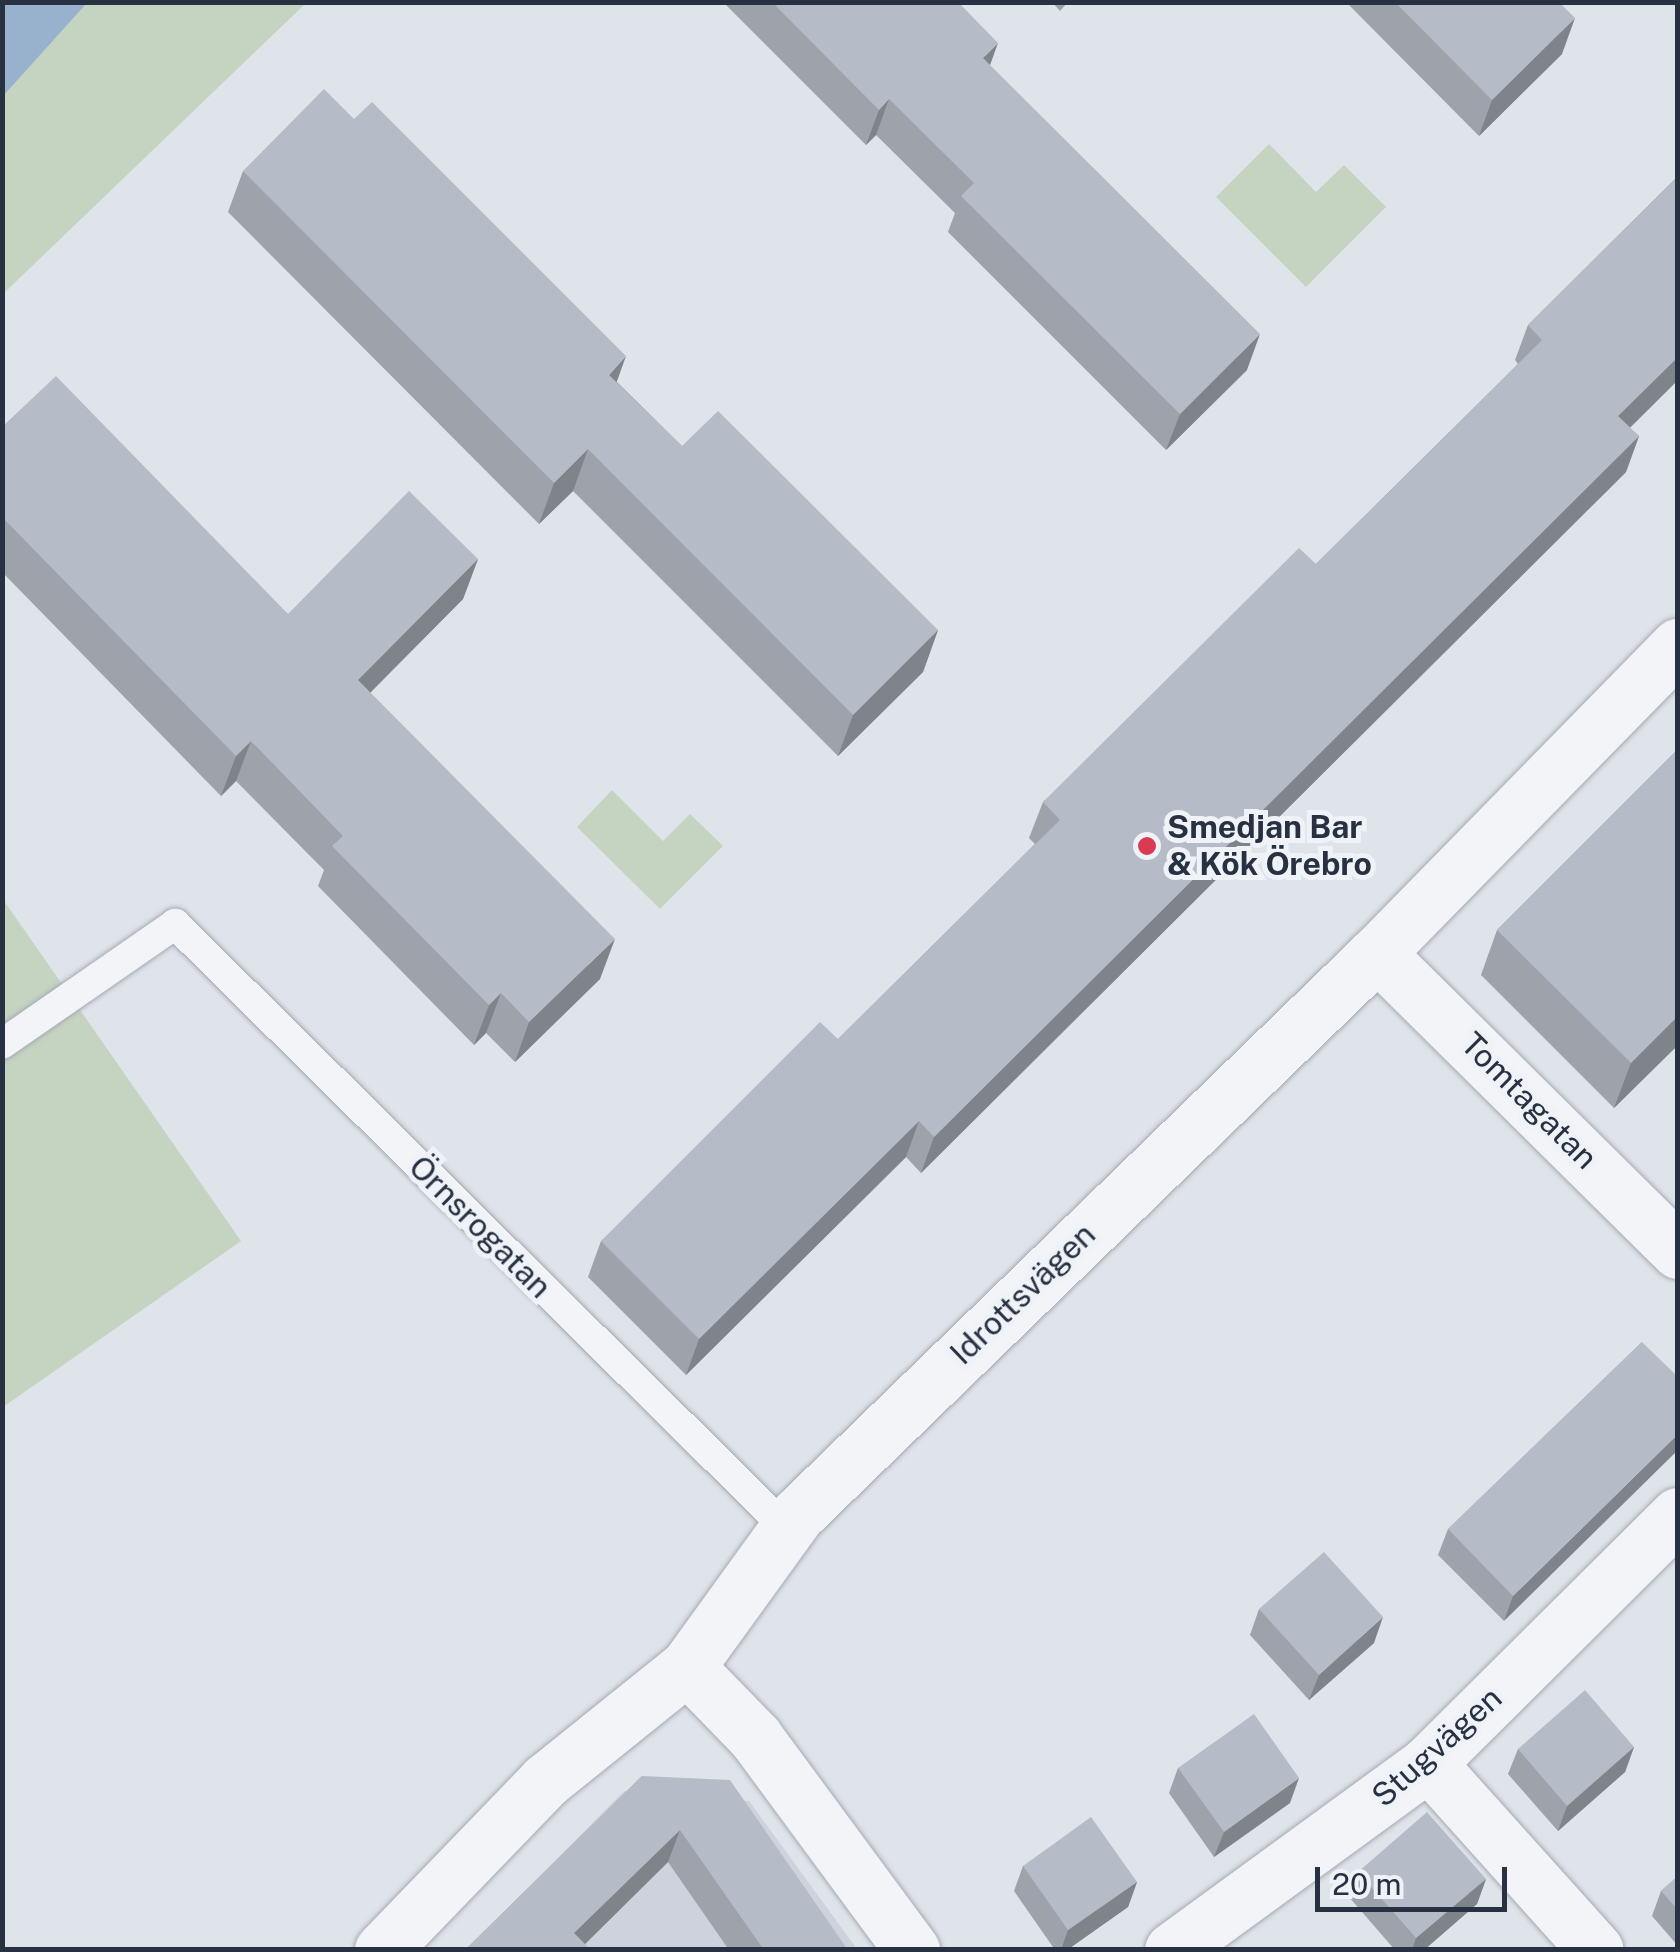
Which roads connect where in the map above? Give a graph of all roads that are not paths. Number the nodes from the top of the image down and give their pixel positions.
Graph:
1 (1678, 646) edge
2 (1377, 953) junction
3 (2, 1044) edge
4 (1678, 1251) edge
5 (1678, 1515) edge
6 (787, 1529) junction
7 (686, 1668) junction
8 (1428, 1763) junction
9 (382, 1950) edge
10 (912, 1950) edge
11 (1172, 1950) edge
12 (1596, 1950) edge

1 - 2 street, Idrottsvägen
2 - 4 street, Tomtagatan
2 - 6 street, Idrottsvägen
3 - 6 lane, Örnsrogatan
5 - 8 street, Stugvägen
6 - 7 street, Idrottsvägen
7 - 9 street, Idrottsvägen
7 - 10 street
8 - 11 street, Stugvägen
8 - 12 street

